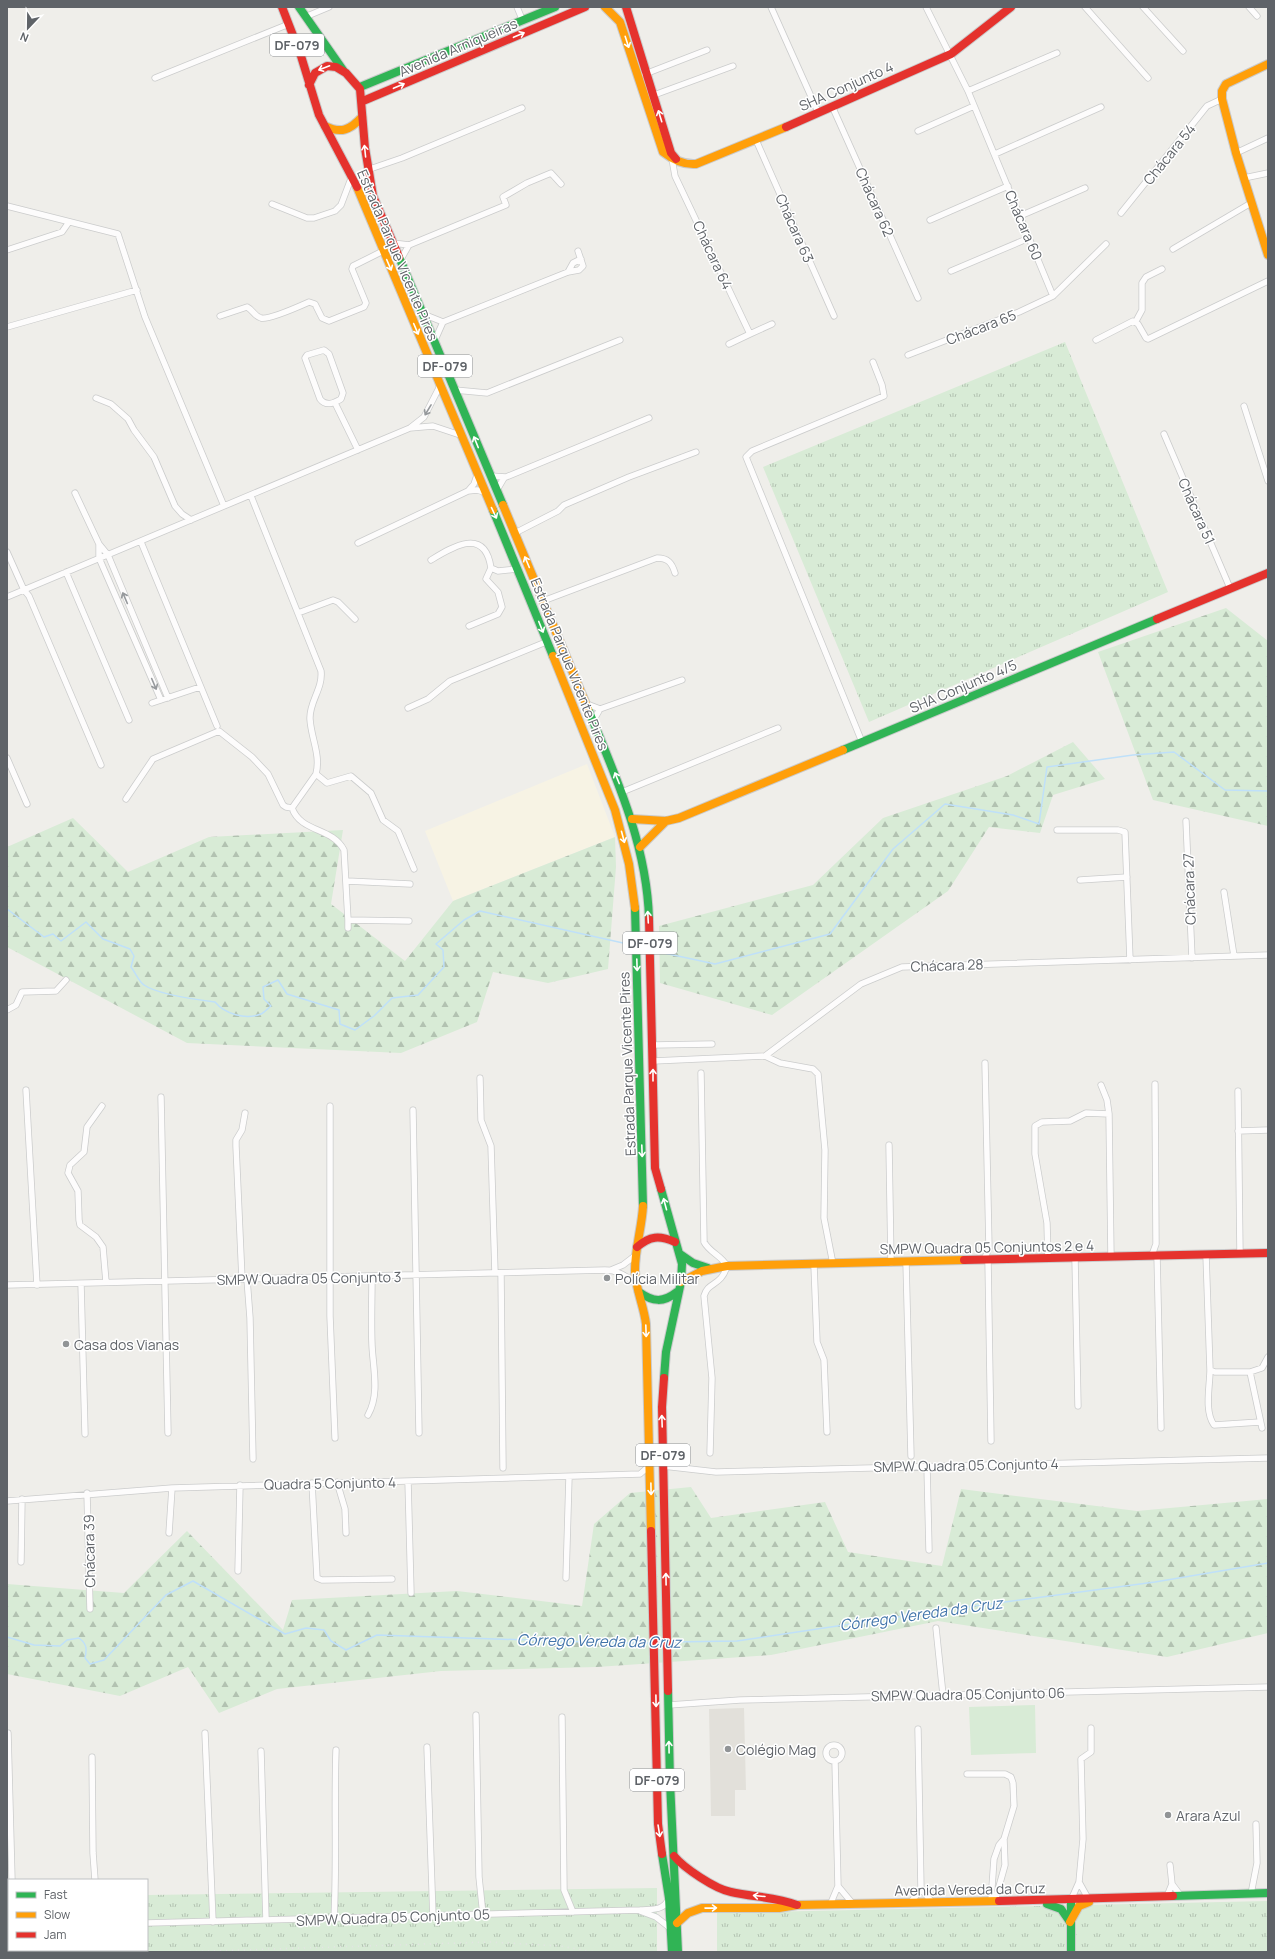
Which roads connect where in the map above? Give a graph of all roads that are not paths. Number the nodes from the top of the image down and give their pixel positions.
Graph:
1 (282, 7) edge
2 (299, 7) edge
3 (329, 7) edge
4 (518, 7) edge
5 (555, 7) edge
6 (586, 7) edge
7 (622, 7) edge
8 (626, 7) edge
9 (771, 7) edge
10 (926, 7) edge
11 (1010, 7) edge
12 (1085, 7) edge
13 (1143, 7) edge
14 (1249, 7) edge
15 (606, 8) edge
16 (1257, 16) dead end
17 (305, 17) junction
18 (522, 19) junction
19 (289, 24) junction
20 (707, 50) dead end
21 (1183, 51) dead end
22 (1057, 53) dead end
23 (951, 54) junction
24 (1268, 64) edge
25 (733, 66) dead end
26 (345, 72) junction
27 (642, 76) junction
28 (155, 78) dead end
29 (1148, 78) dead end
30 (309, 85) junction
31 (360, 87) junction
32 (968, 91) junction
33 (654, 95) junction
34 (1222, 99) junction
35 (364, 100) junction
36 (832, 106) junction
37 (974, 106) junction
38 (1101, 107) dead end
39 (522, 108) dead end
40 (818, 112) junction
41 (362, 117) junction
42 (324, 126) junction
43 (918, 131) dead end
44 (1268, 138) edge
45 (756, 140) junction
46 (1236, 153) junction
47 (995, 154) junction
48 (674, 159) junction
49 (367, 170) junction
50 (1268, 173) edge
51 (352, 176) junction
52 (1244, 178) junction
53 (561, 184) dead end
54 (1008, 186) junction
55 (1085, 188) dead end
56 (1252, 203) junction
57 (272, 204) dead end
58 (7, 206) edge
59 (1121, 213) dead end
60 (1020, 216) junction
61 (930, 220) dead end
62 (69, 222) junction
63 (1029, 238) junction
64 (393, 243) junction
65 (1106, 244) dead end
66 (409, 245) junction
67 (1173, 249) dead end
68 (7, 250) edge
69 (383, 251) junction
70 (578, 252) dead end
71 (1268, 255) edge
72 (581, 259) junction
73 (401, 260) junction
74 (1162, 269) dead end
75 (951, 271) dead end
76 (568, 272) junction
77 (1268, 281) edge
78 (137, 290) junction
79 (1053, 296) junction
80 (918, 298) dead end
81 (423, 314) junction
82 (220, 316) dead end
83 (834, 316) dead end
84 (1136, 321) junction
85 (443, 322) junction
86 (772, 324) dead end
87 (7, 327) edge
88 (750, 334) junction
89 (434, 340) junction
90 (620, 340) dead end
91 (1096, 340) dead end
92 (728, 344) dead end
93 (908, 355) dead end
94 (872, 362) dead end
95 (440, 386) junction
96 (455, 390) junction
97 (96, 398) dead end
98 (335, 403) junction
99 (1244, 406) dead end
100 (650, 418) dead end
101 (410, 428) junction
102 (1164, 434) dead end
103 (460, 435) junction
104 (358, 450) junction
105 (696, 452) dead end
106 (477, 475) junction
107 (490, 476) junction
108 (504, 478) junction
109 (1268, 481) edge
110 (497, 490) junction
111 (468, 491) junction
112 (484, 492) junction
113 (75, 493) dead end
114 (251, 496) junction
115 (224, 506) junction
116 (191, 520) junction
117 (515, 533) junction
118 (141, 542) junction
119 (358, 543) dead end
120 (99, 544) junction
121 (7, 552) edge
122 (108, 555) junction
123 (99, 558) junction
124 (431, 560) dead end
125 (491, 568) junction
126 (517, 568) junction
127 (66, 572) junction
128 (675, 573) dead end
129 (1268, 573) edge
130 (1230, 588) junction
131 (24, 590) junction
132 (526, 591) junction
133 (7, 597) edge
134 (541, 597) junction
135 (532, 608) junction
136 (546, 611) junction
137 (298, 613) junction
138 (131, 614) junction
139 (125, 616) junction
140 (355, 619) dead end
141 (469, 626) dead end
142 (143, 640) junction
143 (136, 642) junction
144 (546, 642) junction
145 (154, 667) junction
146 (148, 670) junction
147 (682, 680) dead end
148 (200, 687) junction
149 (168, 698) junction
150 (161, 700) junction
151 (152, 703) dead end
152 (587, 704) junction
153 (408, 708) dead end
154 (600, 709) junction
155 (129, 720) dead end
156 (593, 721) junction
157 (218, 726) dead end
158 (778, 728) dead end
159 (862, 742) junction
160 (7, 758) edge
161 (101, 764) dead end
162 (316, 774) junction
163 (622, 792) junction
164 (126, 799) dead end
165 (27, 804) dead end
166 (292, 808) junction
167 (632, 819) junction
168 (666, 821) junction
169 (1186, 821) dead end
170 (1057, 830) dead end
171 (640, 847) junction
172 (414, 869) dead end
173 (1127, 876) junction
174 (1080, 880) dead end
175 (347, 881) junction
176 (410, 884) dead end
177 (1224, 892) dead end
178 (349, 920) junction
179 (409, 921) dead end
180 (348, 928) dead end
181 (1268, 955) edge
182 (1234, 956) junction
183 (1192, 958) junction
184 (1130, 960) junction
185 (66, 980) dead end
186 (7, 1010) edge
187 (712, 1044) dead end
188 (653, 1045) junction
189 (765, 1056) junction
190 (653, 1061) junction
191 (985, 1063) dead end
192 (701, 1073) dead end
193 (480, 1078) dead end
194 (1155, 1084) dead end
195 (1101, 1085) dead end
196 (26, 1090) dead end
197 (1238, 1091) dead end
198 (160, 1097) dead end
199 (102, 1106) dead end
200 (330, 1106) dead end
201 (413, 1110) dead end
202 (245, 1112) dead end
203 (1109, 1114) junction
204 (1268, 1130) edge
205 (1238, 1131) junction
206 (889, 1145) dead end
207 (675, 1242) junction
208 (1156, 1244) junction
209 (989, 1248) junction
210 (636, 1251) junction
211 (680, 1254) junction
212 (1240, 1254) junction
213 (1268, 1254) edge
214 (1157, 1255) junction
215 (1206, 1255) junction
216 (1048, 1258) junction
217 (1075, 1258) junction
218 (1111, 1258) junction
219 (989, 1260) junction
220 (906, 1262) junction
221 (891, 1263) junction
222 (833, 1264) junction
223 (814, 1265) junction
224 (726, 1266) junction
225 (708, 1268) junction
226 (611, 1270) junction
227 (498, 1273) junction
228 (372, 1276) junction
229 (416, 1276) junction
230 (331, 1277) junction
231 (244, 1279) junction
232 (165, 1281) junction
233 (106, 1282) junction
234 (681, 1282) junction
235 (81, 1284) junction
236 (7, 1285) edge
237 (36, 1285) junction
238 (638, 1288) junction
239 (677, 1292) junction
240 (1268, 1357) edge
241 (1210, 1370) junction
242 (1250, 1372) junction
243 (1078, 1406) dead end
244 (368, 1415) dead end
245 (1260, 1422) junction
246 (1161, 1428) dead end
247 (1262, 1428) dead end
248 (827, 1432) dead end
249 (168, 1433) dead end
250 (419, 1433) dead end
251 (85, 1434) dead end
252 (335, 1438) dead end
253 (991, 1441) dead end
254 (710, 1453) dead end
255 (911, 1456) dead end
256 (1268, 1458) edge
257 (253, 1459) dead end
258 (650, 1464) junction
259 (663, 1466) junction
260 (927, 1466) junction
261 (503, 1468) dead end
262 (569, 1477) junction
263 (408, 1481) junction
264 (337, 1482) junction
265 (312, 1483) junction
266 (240, 1485) junction
267 (172, 1488) junction
268 (87, 1493) junction
269 (22, 1499) junction
270 (7, 1501) edge
271 (168, 1533) dead end
272 (346, 1533) dead end
273 (930, 1550) dead end
274 (21, 1562) dead end
275 (238, 1571) dead end
276 (566, 1578) dead end
277 (392, 1579) dead end
278 (411, 1593) dead end
279 (90, 1609) dead end
280 (936, 1628) dead end
281 (1268, 1687) edge
282 (944, 1695) junction
283 (669, 1705) junction
284 (476, 1715) dead end
285 (562, 1717) dead end
286 (1091, 1728) dead end
287 (918, 1730) dead end
288 (8, 1733) dead end
289 (205, 1733) dead end
290 (428, 1747) dead end
291 (336, 1750) dead end
292 (261, 1751) dead end
293 (92, 1757) dead end
294 (835, 1761) junction
295 (967, 1774) dead end
296 (1256, 1824) dead end
297 (1004, 1839) junction
298 (674, 1856) junction
299 (1170, 1864) dead end
300 (12, 1879) edge
301 (96, 1879) edge
302 (1079, 1882) junction
303 (1172, 1884) junction
304 (838, 1886) junction
305 (922, 1889) junction
306 (1268, 1893) edge
307 (1251, 1894) junction
308 (1167, 1896) junction
309 (1181, 1896) junction
310 (669, 1898) junction
311 (1116, 1898) junction
312 (1070, 1900) junction
313 (1089, 1900) junction
314 (993, 1901) junction
315 (1033, 1901) junction
316 (911, 1902) junction
317 (932, 1902) junction
318 (830, 1904) junction
319 (853, 1904) junction
320 (797, 1905) junction
321 (640, 1910) junction
322 (572, 1912) junction
323 (483, 1914) junction
324 (433, 1917) junction
325 (334, 1919) junction
326 (266, 1920) junction
327 (213, 1922) junction
328 (1070, 1922) junction
329 (148, 1923) edge
330 (674, 1925) junction
331 (672, 1952) edge
332 (678, 1952) edge
333 (1071, 1952) edge

1 - 19 main road, DF-079
2 - 17 main road, DF-079
3 - 17 street
4 - 18 street
5 - 18 main road, Avenida Arniqueiras
35 -> 6 main road, Avenida Arniqueiras
7 - 15 main road
8 - 27 main road
9 - 40 street
10 - 23 street, Chácara 60
11 - 23 main road, SHA Conjunto 4
12 - 29 street
13 - 21 street
14 - 16 street
15 -> 27 main road
17 - 26 main road, DF-079
18 - 31 main road, Avenida Arniqueiras
19 - 28 street
19 - 30 main road, DF-079
20 - 27 street
22 - 32 street
23 - 32 street, Chácara 60
23 - 36 main road, SHA Conjunto 4
24 - 34 main road
25 - 33 street
26 -> 30 main road, DF-079
26 - 31 main road, DF-079
27 - 33 main road
27 - 48 main road
30 - 42 main road, DF-079
31 - 35 main road, DF-079
32 - 37 street, Chácara 60
48 -> 33 main road
34 - 46 main road
34 - 59 street, Chácara 54
35 - 41 main road, DF-079
36 - 40 main road, SHA Conjunto 4
36 - 80 street, Chácara 62
37 - 43 street
37 - 47 street, Chácara 60
38 - 47 street
39 - 49 street
40 - 45 main road, SHA Conjunto 4
41 - 42 main road
49 -> 41 main road, Estrada Parque Vicente Pires / DF-079
42 - 51 main road, Estrada Parque Vicente Pires / DF-079
44 - 46 street
45 - 48 main road, SHA Conjunto 4
45 - 83 street, Chácara 63
46 - 52 main road
47 - 54 street, Chácara 60
48 - 88 street, Chácara 64
49 - 64 main road, Estrada Parque Vicente Pires / DF-079
50 - 52 street
51 - 57 street
51 - 69 main road, Estrada Parque Vicente Pires / DF-079
52 - 56 main road
53 - 66 street
54 - 60 street, Chácara 60
54 - 61 street
55 - 60 street
56 - 67 street
56 - 71 main road
58 - 62 street
60 - 63 street, Chácara 60
62 - 68 street
62 - 78 street
63 - 75 street
63 - 79 street, Chácara 60
64 - 66 street
64 - 73 main road, Estrada Parque Vicente Pires / DF-079
65 - 79 street
66 - 73 street
69 - 82 street
69 -> 95 main road, Estrada Parque Vicente Pires / DF-079
70 - 72 street
72 - 76 street
72 - 76 street
73 - 81 main road, Estrada Parque Vicente Pires / DF-079
74 - 84 street
76 - 85 street
77 - 84 street
78 - 87 street
78 - 115 street
79 - 93 street, Chácara 65
81 - 85 street
81 - 89 main road, Estrada Parque Vicente Pires / DF-079
84 - 91 street
85 - 89 street
86 - 88 street
88 - 92 street
89 - 96 main road, Estrada Parque Vicente Pires / DF-079
90 - 96 street
94 - 159 street
95 -> 101 street
95 - 103 main road, Estrada Parque Vicente Pires / DF-079
107 -> 96 main road, Estrada Parque Vicente Pires / DF-079
97 - 116 street
98 - 98 street
98 - 104 street
99 - 109 street
100 - 108 street
101 - 103 street
101 - 104 street
102 - 130 street, Chácara 51
103 - 106 main road, Estrada Parque Vicente Pires / DF-079
104 - 114 street
105 - 117 street
106 - 111 street
106 - 112 main road, Estrada Parque Vicente Pires / DF-079
107 - 108 street
107 - 110 main road, Estrada Parque Vicente Pires / DF-079
108 - 110 street
110 - 117 main road, Estrada Parque Vicente Pires / DF-079
111 - 112 street
111 - 119 street
112 -> 126 main road, Estrada Parque Vicente Pires / DF-079
113 - 120 street
114 - 115 street
114 - 137 street
115 - 116 street
116 - 118 street
134 -> 117 main road, Estrada Parque Vicente Pires / DF-079
118 - 122 street
118 - 148 street
120 - 122 street
120 - 123 street
121 - 131 street
122 - 123 street
138 -> 122 street
123 - 127 street
123 - 139 street
124 - 125 street
125 - 126 street
125 - 141 street
126 - 132 main road, Estrada Parque Vicente Pires / DF-079
127 - 131 street
127 - 155 street
128 - 134 street
129 - 130 main road, SHA Conjunto 4/5
130 - 159 main road, SHA Conjunto 4/5
131 - 133 street
131 - 161 street
132 - 134 main road
132 - 135 main road, Estrada Parque Vicente Pires / DF-079
134 - 136 main road, Estrada Parque Vicente Pires / DF-079
135 - 136 main road
135 -> 144 main road, Estrada Parque Vicente Pires / DF-079
136 - 152 main road, Estrada Parque Vicente Pires / DF-079
137 - 140 street
137 - 162 street
138 - 139 street
138 - 142 street
139 - 143 street
142 - 143 street
142 - 145 street
143 - 146 street
144 - 153 street
144 -> 210 main road, Estrada Parque Vicente Pires / DF-079
145 - 146 street
145 - 149 street
146 -> 150 street
147 - 154 street
148 - 149 street
148 - 157 street
149 - 150 street
150 - 151 street
152 - 154 street
152 - 156 main road, Estrada Parque Vicente Pires / DF-079
154 - 156 street
163 -> 156 main road, Estrada Parque Vicente Pires / DF-079
158 - 163 street
159 - 168 main road, SHA Conjunto 4/5
160 - 165 street
162 - 166 street
162 - 172 street
163 - 167 main road, Estrada Parque Vicente Pires / DF-079
164 - 166 street
166 - 175 street
167 - 168 main road, SHA Conjunto 4/5
167 - 171 main road, Estrada Parque Vicente Pires / DF-079
168 - 171 main road, SHA Conjunto 4/5
169 - 183 street, Chácara 27
170 - 173 street
188 -> 171 main road, Estrada Parque Vicente Pires / DF-079
173 - 174 street
173 - 184 street
175 - 176 street
175 - 178 street
177 - 182 street
178 - 179 street
178 - 180 street
181 - 182 street, Chácara 28
182 - 183 street, Chácara 28
183 - 184 street, Chácara 28
184 - 189 street, Chácara 28
185 - 186 street
187 - 188 street
188 - 190 main road, Estrada Parque Vicente Pires / DF-079
189 - 190 street
189 - 222 street
207 -> 190 main road, Estrada Parque Vicente Pires / DF-079
191 - 209 street
192 - 224 street
193 - 227 street
194 - 208 street
195 - 203 street
196 - 237 street
197 - 205 street
198 - 232 street
199 - 233 street
200 - 230 street
201 - 229 street
202 - 231 street
203 - 216 street
203 - 218 street
204 - 205 street
205 - 212 street
206 - 221 street
207 - 210 main road
207 - 211 main road, DF-079
208 - 214 street
208 - 214 street
209 - 219 street
209 - 219 street
210 - 226 street
210 - 238 main road, DF-079
211 - 225 main road, SMPW Quadra 05 Conjuntos 2 e 4
211 - 234 main road, DF-079
212 - 213 main road, SMPW Quadra 05 Conjuntos 2 e 4
212 - 215 main road, SMPW Quadra 05 Conjuntos 2 e 4
214 - 215 main road, SMPW Quadra 05 Conjuntos 2 e 4
214 - 218 main road, SMPW Quadra 05 Conjuntos 2 e 4
214 - 246 street
215 - 241 street
216 - 217 main road, SMPW Quadra 05 Conjuntos 2 e 4
216 - 219 main road, SMPW Quadra 05 Conjuntos 2 e 4
217 - 218 main road, SMPW Quadra 05 Conjuntos 2 e 4
217 - 243 street
219 - 220 main road, SMPW Quadra 05 Conjuntos 2 e 4
219 - 253 street
220 - 221 main road, SMPW Quadra 05 Conjuntos 2 e 4
220 - 255 street
221 - 222 main road, SMPW Quadra 05 Conjuntos 2 e 4
222 - 223 main road, SMPW Quadra 05 Conjuntos 2 e 4
223 - 224 main road, SMPW Quadra 05 Conjuntos 2 e 4
223 - 248 street
224 - 225 main road, SMPW Quadra 05 Conjuntos 2 e 4
224 - 254 street
225 - 234 main road, SMPW Quadra 05 Conjuntos 2 e 4
226 - 227 street, SMPW Quadra 05 Conjunto 3
226 - 238 street
227 - 229 street, SMPW Quadra 05 Conjunto 3
227 - 261 street
228 - 229 street, SMPW Quadra 05 Conjunto 3
228 - 230 street, SMPW Quadra 05 Conjunto 3
228 - 244 street
229 - 250 street
230 - 231 street, SMPW Quadra 05 Conjunto 3
230 - 252 street
231 - 232 street, SMPW Quadra 05 Conjunto 3
231 - 257 street
232 - 233 street, SMPW Quadra 05 Conjunto 3
232 - 249 street
233 - 235 street, SMPW Quadra 05 Conjunto 3
234 - 239 main road, DF-079
235 - 237 street, SMPW Quadra 05 Conjunto 3
235 - 251 street
236 - 237 street, SMPW Quadra 05 Conjunto 3
238 - 239 main road
238 -> 258 main road, DF-079
259 -> 239 main road, DF-079
240 - 242 street
241 - 242 street
241 - 245 street
242 - 245 street
245 - 247 street
256 - 260 street, SMPW Quadra 05 Conjunto 4
258 - 262 street, Quadra 5 Conjunto 4
258 -> 310 main road, DF-079
259 - 260 street, SMPW Quadra 05 Conjunto 4
283 -> 259 main road, DF-079
260 - 273 street
262 - 263 street, Quadra 5 Conjunto 4
262 - 276 street
263 - 264 street, Quadra 5 Conjunto 4
263 - 278 street
264 - 265 street, Quadra 5 Conjunto 4
264 - 272 street
265 - 266 street, Quadra 5 Conjunto 4
265 - 277 street
266 - 267 street, Quadra 5 Conjunto 4
266 - 275 street
267 - 268 street, Quadra 5 Conjunto 4
267 - 271 street
268 - 269 street, Quadra 5 Conjunto 4
268 - 279 street, Chácara 39
269 - 270 street, Quadra 5 Conjunto 4
269 - 274 street
280 - 282 street
281 - 282 street, SMPW Quadra 05 Conjunto 06
282 - 283 street, SMPW Quadra 05 Conjunto 06
298 -> 283 main road, DF-079
284 - 323 street
285 - 322 street
286 - 302 street
287 - 305 street
288 - 300 street
289 - 327 street
290 - 324 street
291 - 325 street
292 - 326 street
293 - 301 street
294 - 294 street
294 - 304 street
295 - 297 street
296 - 307 street
297 - 314 street
297 - 314 street
320 -> 298 main road
298 - 330 main road, DF-079
299 - 303 street
302 - 312 street
302 - 313 street
303 - 308 street
303 - 309 street
304 - 318 street
304 - 319 street
305 - 316 street
305 - 317 street
306 - 307 main road, Avenida Vereda da Cruz
307 - 309 main road, Avenida Vereda da Cruz
308 - 309 main road, Avenida Vereda da Cruz
308 - 311 main road, Avenida Vereda da Cruz
310 - 321 street, SMPW Quadra 05 Conjunto 05
310 - 330 main road, DF-079
311 - 313 main road, Avenida Vereda da Cruz
311 - 328 main road
312 - 313 main road, Avenida Vereda da Cruz
312 - 315 main road, Avenida Vereda da Cruz
312 - 328 main road
314 - 315 main road, Avenida Vereda da Cruz
314 - 317 main road, Avenida Vereda da Cruz
315 - 328 main road
316 - 317 main road, Avenida Vereda da Cruz
316 - 319 main road, Avenida Vereda da Cruz
318 - 319 main road, Avenida Vereda da Cruz
318 - 320 main road, Avenida Vereda da Cruz
330 -> 320 main road, Avenida Vereda da Cruz
321 - 322 street, SMPW Quadra 05 Conjunto 05
321 - 330 street, SMPW Quadra 05 Conjunto 05
322 - 323 street, SMPW Quadra 05 Conjunto 05
323 - 324 street, SMPW Quadra 05 Conjunto 05
324 - 325 street, SMPW Quadra 05 Conjunto 05
325 - 326 street, SMPW Quadra 05 Conjunto 05
326 - 327 street, SMPW Quadra 05 Conjunto 05
327 - 329 street, SMPW Quadra 05 Conjunto 05
328 - 333 main road
330 - 331 main road, DF-079
330 - 332 main road, DF-079

